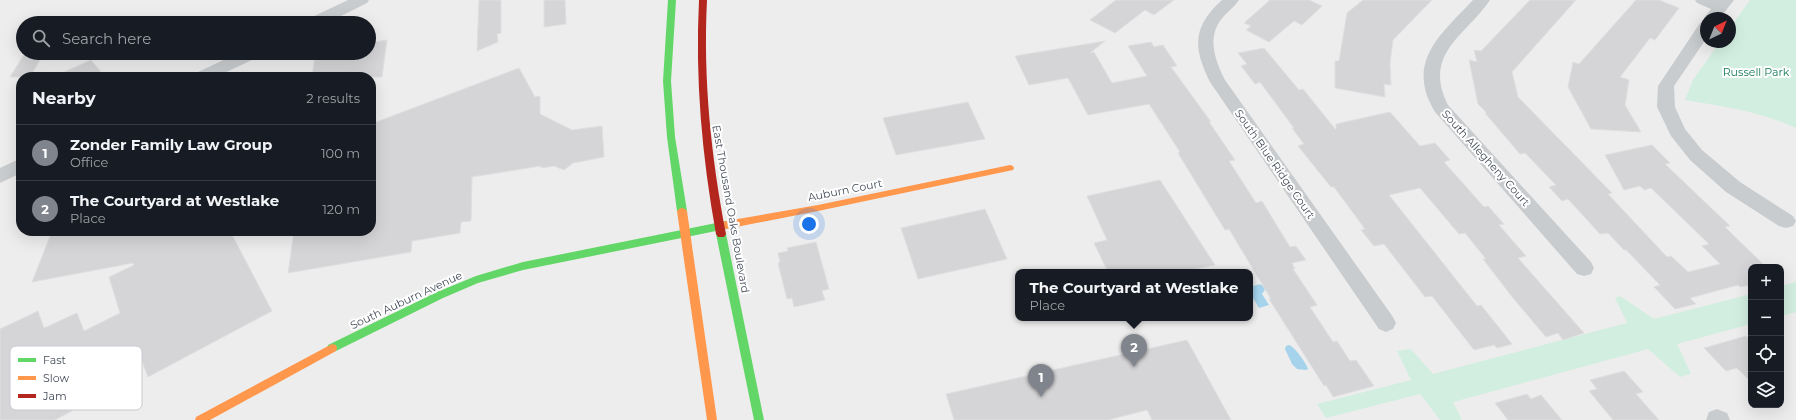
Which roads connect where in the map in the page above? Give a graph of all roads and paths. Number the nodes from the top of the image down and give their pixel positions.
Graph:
1 (361, 0) edge
2 (672, 0) edge
3 (703, 0) edge
4 (1230, 0) edge
5 (1482, 0) edge
6 (1703, 0) edge
7 (1719, 8) edge
8 (328, 16) edge
9 (1700, 36) edge
10 (237, 60) edge
11 (212, 72) edge
12 (16, 168) edge
13 (1010, 168) dead end
14 (0, 176) edge
15 (1786, 220) dead end
16 (720, 225) junction
17 (684, 232) junction
18 (1584, 268) dead end
19 (1386, 323) dead end
20 (200, 420) edge
21 (712, 420) edge
22 (759, 420) edge

1 - 8 street
2 - 17 main road
3 - 16 main road, East Thousand Oaks Boulevard
4 - 19 street, South Blue Ridge Court
5 - 18 street, South Allegheny Court
6 - 7 street
9 - 15 street
10 - 11 street
12 - 14 street
13 - 16 main road, Auburn Court
16 - 17 main road, Auburn Court
16 - 22 main road, East Thousand Oaks Boulevard
17 - 20 main road, South Auburn Avenue
17 - 21 main road

